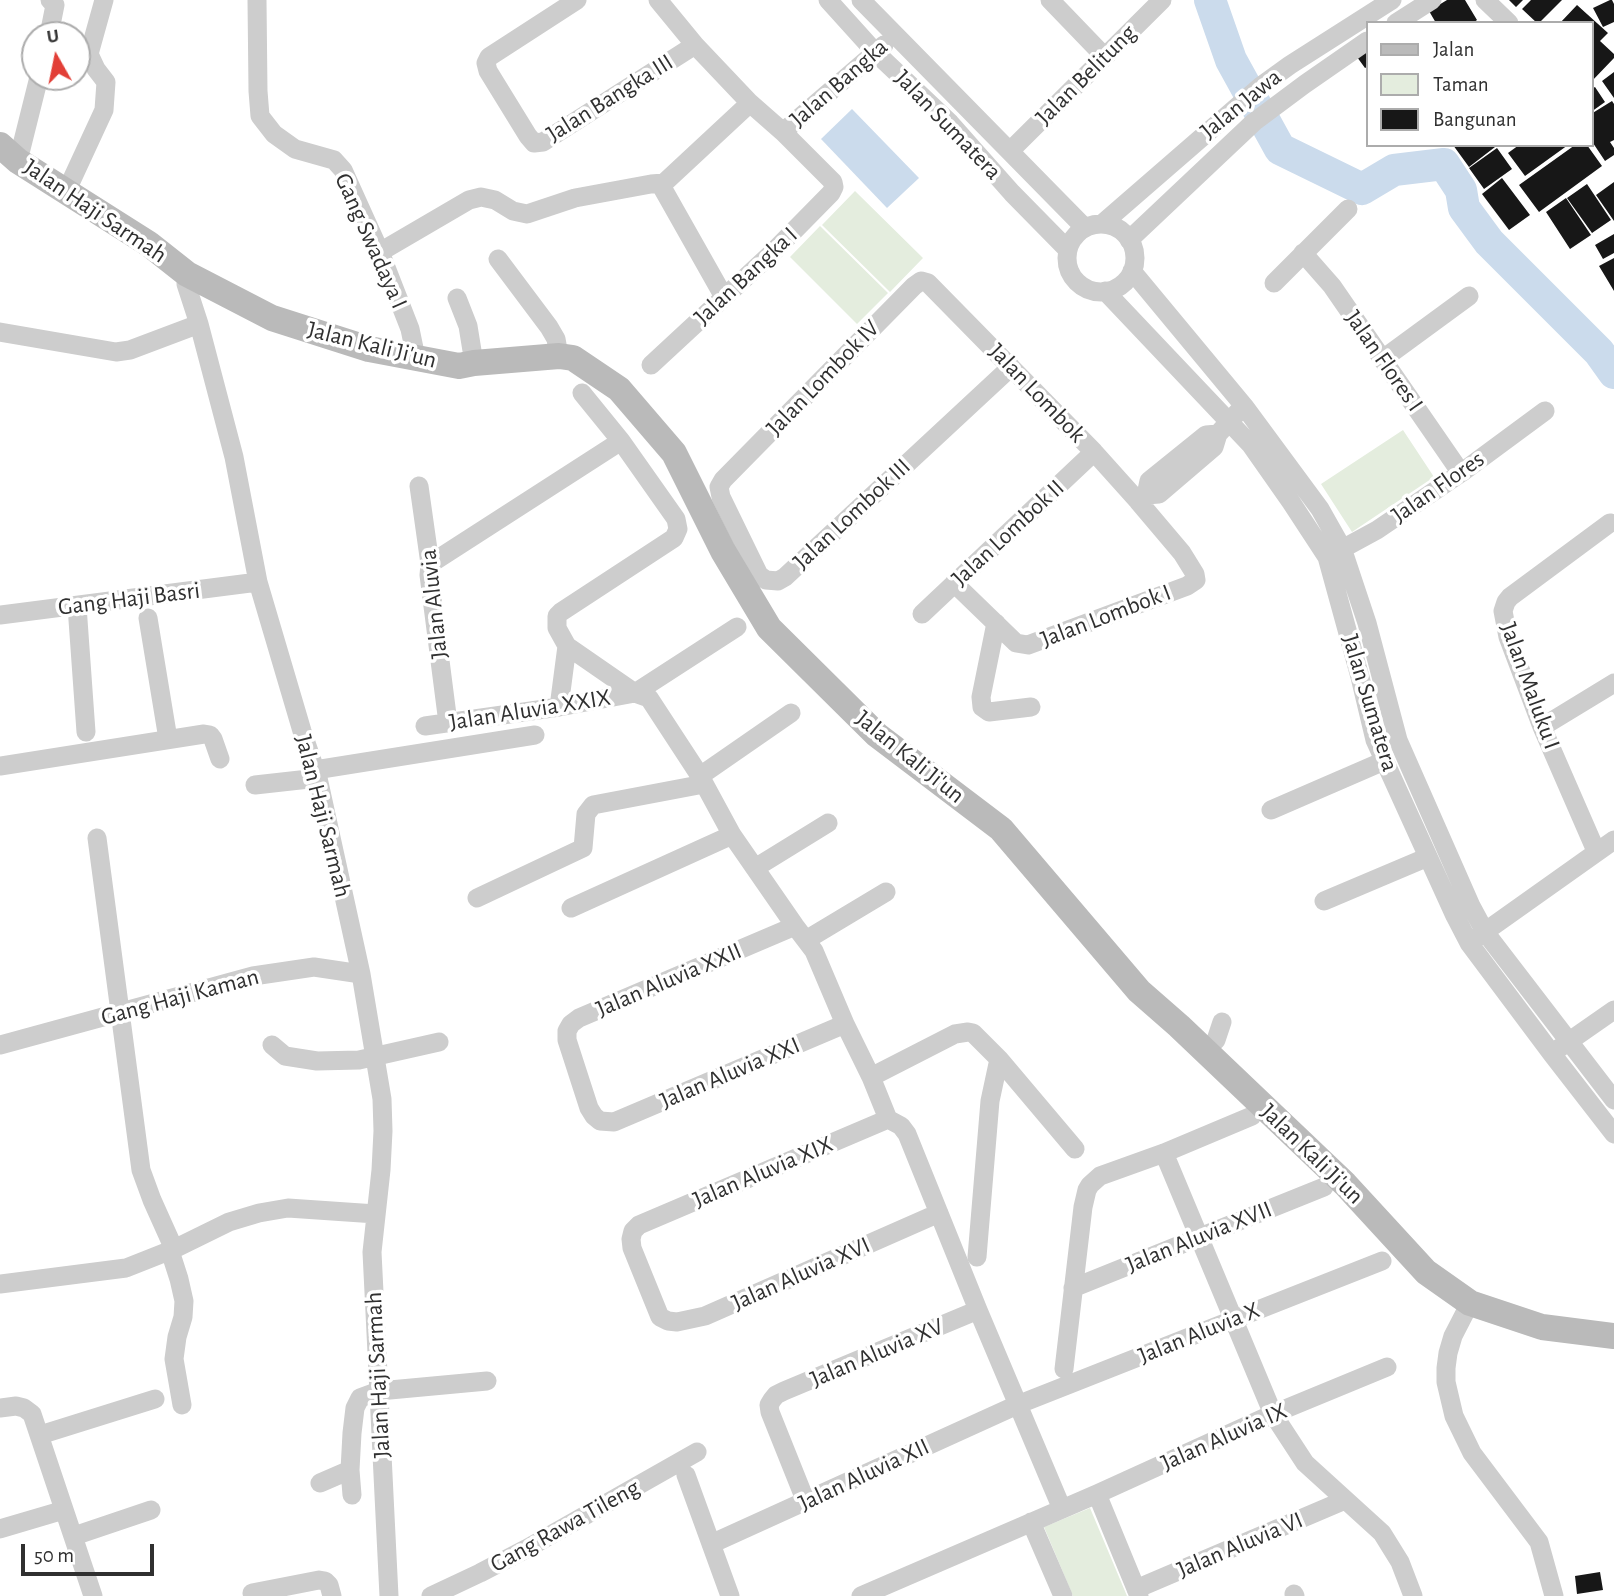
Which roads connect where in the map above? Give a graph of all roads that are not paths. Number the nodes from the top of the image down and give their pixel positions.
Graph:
1 (50, 0) edge
2 (104, 0) edge
3 (257, 0) edge
4 (577, 0) edge
5 (658, 0) edge
6 (828, 0) edge
7 (861, 0) edge
8 (1050, 0) edge
9 (1162, 0) edge
10 (1392, 0) edge
11 (1432, 0) edge
12 (1485, 0) edge
13 (52, 21) edge
14 (1399, 21) edge
15 (1507, 21) edge
16 (895, 35) junction
17 (1366, 42) edge
18 (695, 45) junction
19 (875, 52) junction
20 (1104, 56) junction
21 (1268, 81) junction
22 (33, 91) edge
23 (1285, 98) junction
24 (750, 103) junction
25 (783, 132) junction
26 (1010, 150) junction
27 (9, 153) edge
28 (664, 183) junction
29 (833, 183) joint
30 (67, 190) junction
31 (1349, 209) dead end
32 (1093, 226) junction
33 (1129, 240) junction
34 (1068, 250) junction
35 (380, 252) junction
36 (1303, 253) junction
37 (498, 258) dead end
38 (1132, 271) junction
39 (187, 274) junction
40 (1274, 283) dead end
41 (934, 287) joint
42 (1105, 291) junction
43 (1469, 296) dead end
44 (724, 297) junction
45 (457, 298) dead end
46 (200, 324) junction
47 (0, 332) edge
48 (559, 356) junction
49 (416, 358) junction
50 (1383, 359) junction
51 (474, 363) junction
52 (651, 365) dead end
53 (1011, 367) junction
54 (582, 393) dead end
55 (1244, 406) junction
56 (1545, 411) dead end
57 (1224, 428) junction
58 (621, 441) junction
59 (1094, 452) junction
60 (1461, 473) junction
61 (419, 486) dead end
62 (719, 487) joint
63 (1142, 498) junction
64 (1611, 523) dead end
65 (1335, 553) junction
66 (430, 565) junction
67 (1196, 580) joint
68 (258, 582) junction
69 (954, 583) junction
70 (77, 606) junction
71 (922, 614) dead end
72 (0, 615) edge
73 (148, 618) dead end
74 (996, 623) junction
75 (737, 627) dead end
76 (568, 646) junction
77 (1614, 683) edge
78 (635, 693) junction
79 (1031, 707) dead end
80 (559, 708) junction
81 (792, 713) dead end
82 (448, 723) junction
83 (425, 726) dead end
84 (1542, 727) junction
85 (86, 733) dead end
86 (535, 735) dead end
87 (168, 739) junction
88 (220, 759) dead end
89 (1384, 761) junction
90 (0, 766) edge
91 (316, 774) junction
92 (702, 780) junction
93 (255, 785) dead end
94 (1271, 810) dead end
95 (828, 823) dead end
96 (732, 835) junction
97 (97, 838) dead end
98 (1614, 840) edge
99 (1597, 851) junction
100 (1428, 857) junction
101 (755, 868) junction
102 (886, 892) dead end
103 (477, 898) dead end
104 (1324, 901) dead end
105 (570, 908) dead end
106 (800, 933) junction
107 (1477, 937) junction
108 (361, 974) junction
109 (1614, 1010) edge
110 (120, 1013) junction
111 (1222, 1022) dead end
112 (845, 1024) junction
113 (439, 1042) dead end
114 (1569, 1042) junction
115 (0, 1045) edge
116 (272, 1045) dead end
117 (1205, 1051) junction
118 (1552, 1054) junction
119 (374, 1056) junction
120 (999, 1059) junction
121 (871, 1077) junction
122 (1614, 1100) edge
123 (1252, 1116) dead end
124 (888, 1119) junction
125 (614, 1122) joint
126 (1614, 1134) edge
127 (1075, 1149) dead end
128 (1164, 1153) junction
129 (1324, 1187) dead end
130 (939, 1213) junction
131 (376, 1214) junction
132 (1199, 1237) junction
133 (172, 1250) junction
134 (977, 1257) dead end
135 (1382, 1261) dead end
136 (0, 1283) edge
137 (1073, 1288) junction
138 (1470, 1303) junction
139 (978, 1310) junction
140 (660, 1317) joint
141 (1233, 1319) junction
142 (1614, 1336) edge
143 (1388, 1367) dead end
144 (1064, 1369) dead end
145 (487, 1381) dead end
146 (379, 1391) junction
147 (155, 1399) dead end
148 (182, 1405) dead end
149 (1017, 1405) junction
150 (0, 1408) edge
151 (1273, 1414) junction
152 (40, 1435) junction
153 (697, 1452) dead end
154 (350, 1470) junction
155 (686, 1475) dead end
156 (320, 1483) dead end
157 (1097, 1494) junction
158 (352, 1495) dead end
159 (1345, 1500) junction
160 (806, 1502) junction
161 (1062, 1509) junction
162 (64, 1510) junction
163 (151, 1510) dead end
164 (1031, 1522) junction
165 (0, 1529) edge
166 (74, 1536) junction
167 (711, 1544) junction
168 (1137, 1592) edge
169 (252, 1593) dead end
170 (93, 1596) edge
171 (332, 1596) edge
172 (389, 1596) edge
173 (431, 1596) edge
174 (730, 1596) edge
175 (861, 1596) edge
176 (1063, 1596) edge
177 (1413, 1596) edge
178 (1554, 1596) edge

1 - 13 street
2 - 30 street
3 - 35 street, Gang Swadaya I
4 - 18 street, Jalan Bangka III
5 - 18 street, Jalan Bangka
6 - 19 street, Jalan Sumatera
7 - 16 street, Jalan Sumatera
8 - 20 street
9 - 20 street, Jalan Belitung
10 - 21 street, Jalan Jawa
11 - 14 street
12 - 15 street
16 - 19 street, Jalan Bangka
16 - 26 street, Jalan Sumatera
17 - 23 street, Jalan Jawa
18 - 24 street, Jalan Bangka
19 - 25 street, Jalan Bangka
19 - 34 street, Jalan Sumatera
20 - 26 street, Jalan Belitung
21 - 23 street
21 - 32 street, Jalan Jawa
22 - 27 street
23 - 33 street, Jalan Jawa
24 - 25 street, Jalan Bangka
24 - 28 street
25 - 29 street, Jalan Bangka
26 - 32 street, Jalan Sumatera
27 - 30 street, Jalan Haji Sarmah
28 - 35 street
28 - 44 street
29 - 44 street, Jalan Bangka I
30 - 39 street, Jalan Haji Sarmah
31 - 36 street
32 - 33 street
32 - 34 street
33 - 38 street
34 - 42 street
35 - 49 street, Gang Swadaya I
36 - 40 street
36 - 50 street, Jalan Flores I
37 - 48 street
38 - 42 street
38 - 55 street, Jalan Sumatera
39 - 46 street, Jalan Haji Sarmah
39 - 49 street, Jalan Kali Ji'un
41 - 53 street, Jalan Lombok
41 - 62 street, Jalan Lombok IV
42 - 57 street, Jalan Sumatera
43 - 50 street
44 - 52 street, Jalan Bangka I
45 - 51 street
46 - 47 street
46 - 68 street, Jalan Haji Sarmah
48 - 51 street, Jalan Kali Ji'un
48 - 117 street, Jalan Kali Ji'un
49 - 51 street, Jalan Kali Ji'un
50 - 60 street, Jalan Flores I
53 - 59 street, Jalan Lombok
53 - 62 street, Jalan Lombok III
54 - 58 street
55 - 57 street
55 - 65 street, Jalan Sumatera
56 - 60 street, Jalan Flores
57 - 63 street
57 - 65 street, Jalan Sumatera
58 - 66 street
58 - 76 street
59 - 63 street, Jalan Lombok
59 - 69 street, Jalan Lombok II
60 - 65 street, Jalan Flores
61 - 66 street, Jalan Aluvia
63 - 67 street, Jalan Lombok
64 - 84 street, Jalan Maluku I
65 - 89 street, Jalan Sumatera
65 - 107 street, Jalan Sumatera
66 - 82 street, Jalan Aluvia
67 - 74 street, Jalan Lombok I
68 - 70 street, Gang Haji Basri
68 - 91 street, Jalan Haji Sarmah
69 - 71 street, Jalan Lombok II
69 - 74 street, Jalan Lombok I
70 - 72 street, Gang Haji Basri
70 - 85 street
73 - 87 street
74 - 79 street
75 - 78 street
76 - 78 street
76 - 80 street
77 - 84 street
78 - 80 street, Jalan Aluvia XXIX
78 - 92 street
80 - 82 street, Jalan Aluvia XXIX
81 - 92 street
82 - 83 street, Jalan Aluvia XXIX
84 - 99 street, Jalan Maluku I
86 - 91 street
87 - 88 street
87 - 90 street
89 - 94 street
89 - 100 street, Jalan Sumatera
91 - 93 street
91 - 108 street, Jalan Haji Sarmah
92 - 96 street
92 - 103 street
95 - 101 street
96 - 101 street
96 - 105 street
97 - 110 street
98 - 99 street
99 - 107 street
100 - 104 street
100 - 107 street, Jalan Sumatera
101 - 106 street
102 - 106 street, Jalan Aluvia XXII
106 - 112 street
106 - 125 street, Jalan Aluvia XXII
107 - 114 street, Jalan Sumatera
107 - 118 street, Jalan Sumatera
108 - 110 street, Gang Haji Kaman
108 - 119 street, Jalan Haji Sarmah
109 - 114 street
110 - 115 street, Gang Haji Kaman
110 - 133 street
111 - 117 street
112 - 121 street
112 - 125 street, Jalan Aluvia XXI
113 - 119 street
114 - 118 street
114 - 122 street, Jalan Sumatera
116 - 119 street
117 - 138 street, Jalan Kali Ji'un
118 - 126 street, Jalan Sumatera
119 - 131 street, Jalan Haji Sarmah
120 - 121 street
120 - 127 street
120 - 134 street
121 - 124 street
123 - 128 street
124 - 130 street
124 - 140 street, Jalan Aluvia XIX
128 - 132 street
128 - 137 street
129 - 132 street, Jalan Aluvia XVII
130 - 139 street
130 - 140 street, Jalan Aluvia XVI
131 - 133 street
131 - 146 street, Jalan Haji Sarmah
132 - 137 street, Jalan Aluvia XVII
132 - 141 street
133 - 136 street
133 - 148 street
135 - 141 street, Jalan Aluvia X
137 - 144 street
138 - 142 street, Jalan Kali Ji'un
138 - 178 street
139 - 149 street
139 - 160 street, Jalan Aluvia XV
141 - 149 street, Jalan Aluvia X
141 - 151 street
143 - 151 street, Jalan Aluvia IX
145 - 146 street
146 - 154 street
146 - 172 street, Jalan Haji Sarmah
147 - 152 street
149 - 160 street, Jalan Aluvia XII
149 - 161 street
150 - 152 street
151 - 157 street, Jalan Aluvia IX
151 - 159 street
152 - 162 street
153 - 173 street, Gang Rawa Tileng
154 - 156 street
154 - 158 street
155 - 167 street
157 - 161 street, Jalan Aluvia IX
157 - 168 street
159 - 168 street, Jalan Aluvia VI
159 - 177 street
160 - 167 street, Jalan Aluvia XII
161 - 164 street, Jalan Aluvia IX
162 - 165 street
162 - 166 street
163 - 166 street
164 - 175 street, Jalan Aluvia IX
164 - 176 street
166 - 170 street
167 - 174 street
169 - 171 street

